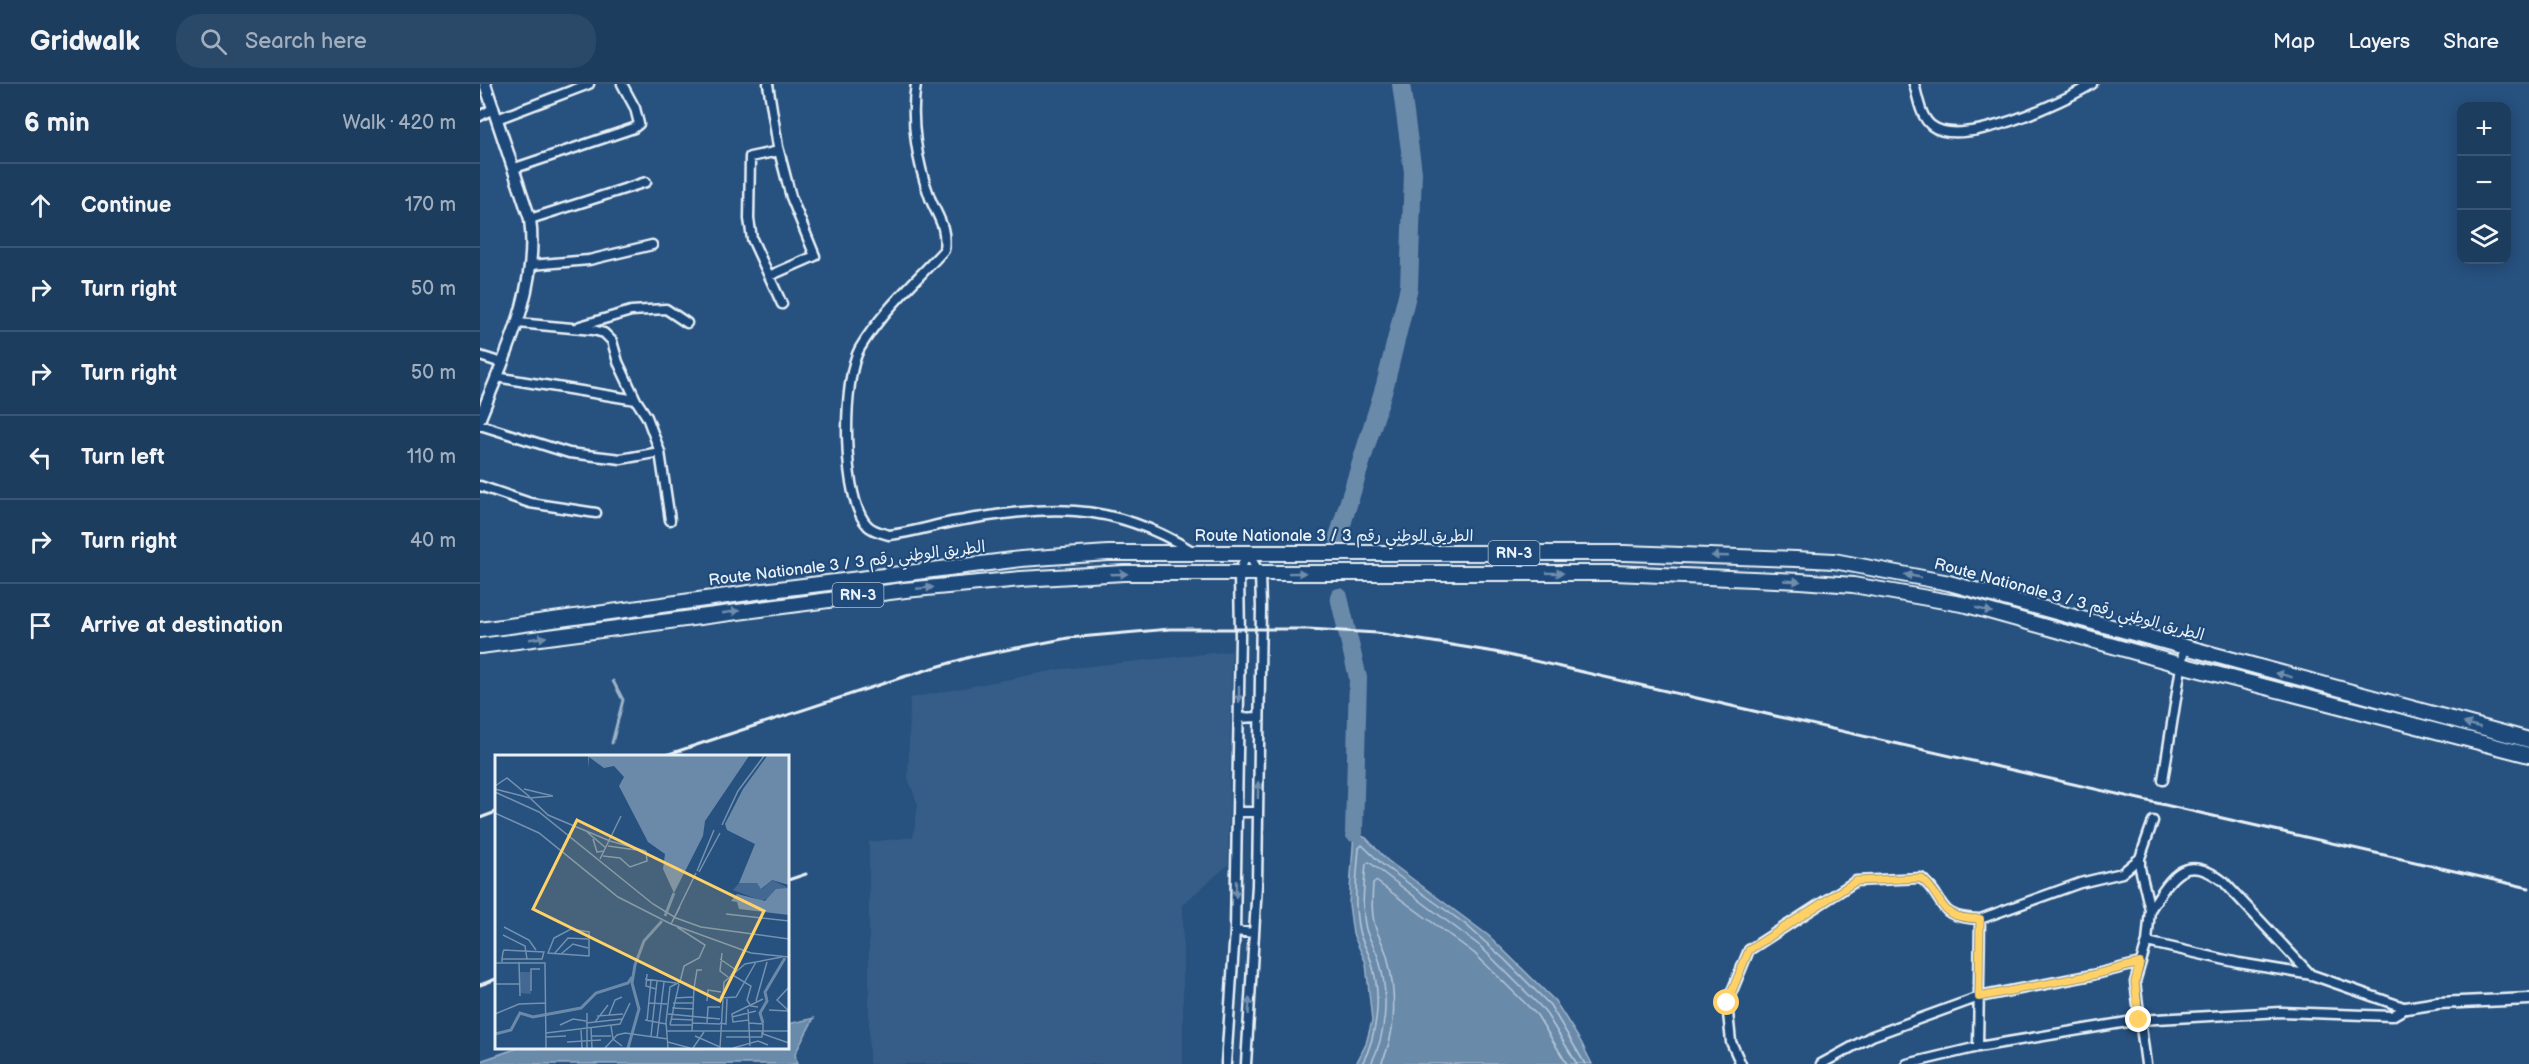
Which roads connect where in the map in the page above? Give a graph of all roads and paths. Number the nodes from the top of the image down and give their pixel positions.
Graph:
1 (485, 84) edge
2 (589, 84) edge
3 (622, 84) edge
4 (768, 84) edge
5 (916, 84) edge
6 (1914, 84) edge
7 (2092, 84) edge
8 (496, 113) junction
9 (480, 116) edge
10 (779, 151) junction
11 (515, 168) junction
12 (646, 182) dead end
13 (530, 219) junction
14 (652, 245) dead end
15 (531, 265) junction
16 (769, 276) junction
17 (782, 304) dead end
18 (518, 323) junction
19 (687, 323) dead end
20 (574, 328) junction
21 (480, 356) edge
22 (501, 363) junction
23 (496, 377) junction
24 (636, 400) junction
25 (480, 418) edge
26 (480, 424) edge
27 (660, 452) junction
28 (480, 486) edge
29 (596, 513) dead end
30 (670, 520) dead end
31 (1193, 552) junction
32 (1247, 552) junction
33 (1239, 574) junction
34 (1260, 574) junction
35 (771, 590) junction
36 (773, 606) junction
37 (480, 630) edge
38 (480, 646) edge
39 (2184, 648) junction
40 (2181, 665) junction
41 (1259, 717) junction
42 (1239, 718) junction
43 (2529, 740) edge
44 (2529, 755) edge
45 (2163, 780) dead end
46 (1238, 812) junction
47 (1258, 812) junction
48 (2153, 821) dead end
49 (2140, 858) junction
50 (2150, 910) junction
51 (1980, 919) junction
52 (1235, 932) junction
53 (1254, 933) junction
54 (2147, 942) junction
55 (2140, 963) junction
56 (2312, 975) junction
57 (1979, 997) junction
58 (2529, 999) edge
59 (2406, 1008) junction
60 (2139, 1020) junction
61 (1977, 1047) junction
62 (1226, 1064) edge
63 (1246, 1064) edge
64 (1741, 1064) edge
65 (1821, 1064) edge
66 (1907, 1064) edge
67 (2146, 1064) edge

1 - 8 street
2 - 8 street
3 - 11 street
4 - 10 street
5 - 31 street
6 - 7 street
8 - 9 street
8 - 11 street
10 - 16 street
10 - 16 street
11 - 13 street
12 - 13 street
13 - 15 street
14 - 15 street
15 - 18 street
16 - 17 street
18 - 20 street
18 - 22 street
19 - 20 street
20 - 24 street
21 - 22 street
22 - 23 street
23 - 24 street
23 - 25 street
24 - 27 street
26 - 27 street
27 - 30 street
28 - 29 street
31 - 32 highway, Route Nationale 3 / الطريق الوطني رقم 3 / RN-3
31 - 35 highway, Route Nationale 3 / الطريق الوطني رقم 3 / RN-3
32 - 33 street
32 - 34 street
39 -> 32 highway, Route Nationale 3 / الطريق الوطني رقم 3 / RN-3
33 - 34 highway, Route Nationale 3 / الطريق الوطني رقم 3 / RN-3
36 -> 33 highway, Route Nationale 3 / الطريق الوطني رقم 3 / RN-3
33 -> 42 street
34 -> 40 highway, Route Nationale 3 / الطريق الوطني رقم 3 / RN-3
34 - 41 street
35 - 36 highway
35 - 37 highway, Route Nationale 3 / الطريق الوطني رقم 3 / RN-3
38 -> 36 highway, Route Nationale 3 / الطريق الوطني رقم 3 / RN-3
39 - 40 street
43 -> 39 highway, Route Nationale 3 / الطريق الوطني رقم 3 / RN-3
40 - 44 highway, Route Nationale 3 / الطريق الوطني رقم 3 / RN-3
40 - 45 street
41 - 42 street
47 -> 41 street
42 - 46 street
46 - 47 street
46 -> 52 street
47 - 53 street
48 - 49 street
49 - 50 street
49 - 51 street
50 - 54 street
50 - 56 street
51 - 57 street
51 - 64 street
52 - 53 street
52 - 62 street
63 -> 53 street
54 - 55 street
54 - 56 street
55 - 57 street
55 - 60 street
56 - 59 street
57 - 61 street
57 - 65 street
58 - 59 street
59 - 60 street
60 - 61 street
60 - 67 street
61 - 66 street

